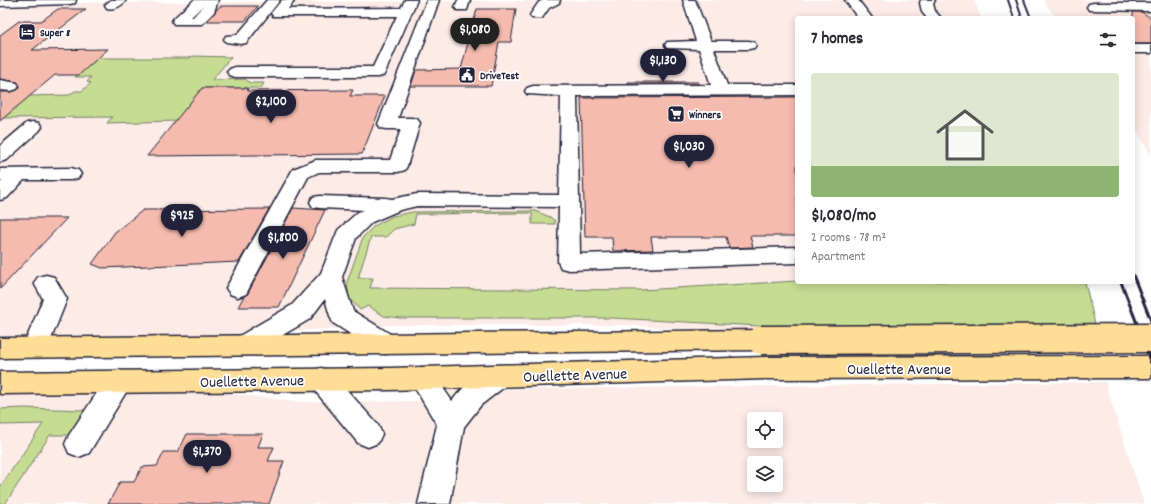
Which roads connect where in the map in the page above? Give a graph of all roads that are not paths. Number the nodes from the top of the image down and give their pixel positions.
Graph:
1 (202, 0) edge
2 (212, 0) edge
3 (274, 0) edge
4 (289, 0) edge
5 (433, 0) edge
6 (554, 0) edge
7 (689, 0) edge
8 (851, 0) edge
9 (4, 2) edge
10 (530, 2) dead end
11 (74, 4) edge
12 (408, 6) edge
13 (1151, 7) edge
14 (1093, 8) edge
15 (863, 16) edge
16 (231, 39) dead end
17 (672, 45) dead end
18 (705, 45) junction
19 (749, 45) dead end
20 (1135, 49) edge
21 (1151, 49) edge
22 (235, 72) dead end
23 (533, 90) dead end
24 (721, 90) junction
25 (795, 90) edge
26 (569, 91) junction
27 (33, 127) dead end
28 (0, 156) edge
29 (71, 174) dead end
30 (0, 175) edge
31 (26, 175) junction
32 (0, 194) edge
33 (569, 200) junction
34 (320, 202) dead end
35 (394, 205) junction
36 (795, 256) edge
37 (331, 277) junction
38 (46, 283) dead end
39 (238, 288) dead end
40 (1151, 338) edge
41 (386, 344) junction
42 (245, 345) junction
43 (36, 347) junction
44 (0, 348) edge
45 (1151, 366) edge
46 (499, 376) junction
47 (422, 378) junction
48 (321, 379) junction
49 (119, 381) junction
50 (0, 383) edge
51 (451, 423) junction
52 (368, 434) dead end
53 (79, 444) dead end
54 (434, 504) edge

1 - 2 street
3 - 16 street
4 - 12 street
5 - 39 street
6 - 10 street
7 - 18 street
8 - 15 street
9 - 11 street
12 - 22 street
13 - 14 street
17 - 18 street
18 - 19 street
18 - 24 street
20 - 21 street
23 - 26 street
24 - 25 street
24 - 26 street
26 - 33 street
27 - 28 street
29 - 31 street
30 - 31 street
31 - 32 street
33 - 35 street
33 - 36 street
34 - 35 street
35 - 37 street
37 - 41 street
37 - 42 street
38 - 43 street
40 - 41 main road, Ouellette Avenue, bridge
41 - 42 main road, Ouellette Avenue
42 - 43 main road, Ouellette Avenue
43 - 44 main road, Ouellette Avenue
45 - 46 main road, Ouellette Avenue
46 - 47 main road, Ouellette Avenue
46 - 51 street
47 - 48 main road, Ouellette Avenue
47 - 51 street
48 - 49 main road, Ouellette Avenue
48 - 52 street
49 - 50 main road, Ouellette Avenue
49 - 53 street
51 - 54 street

